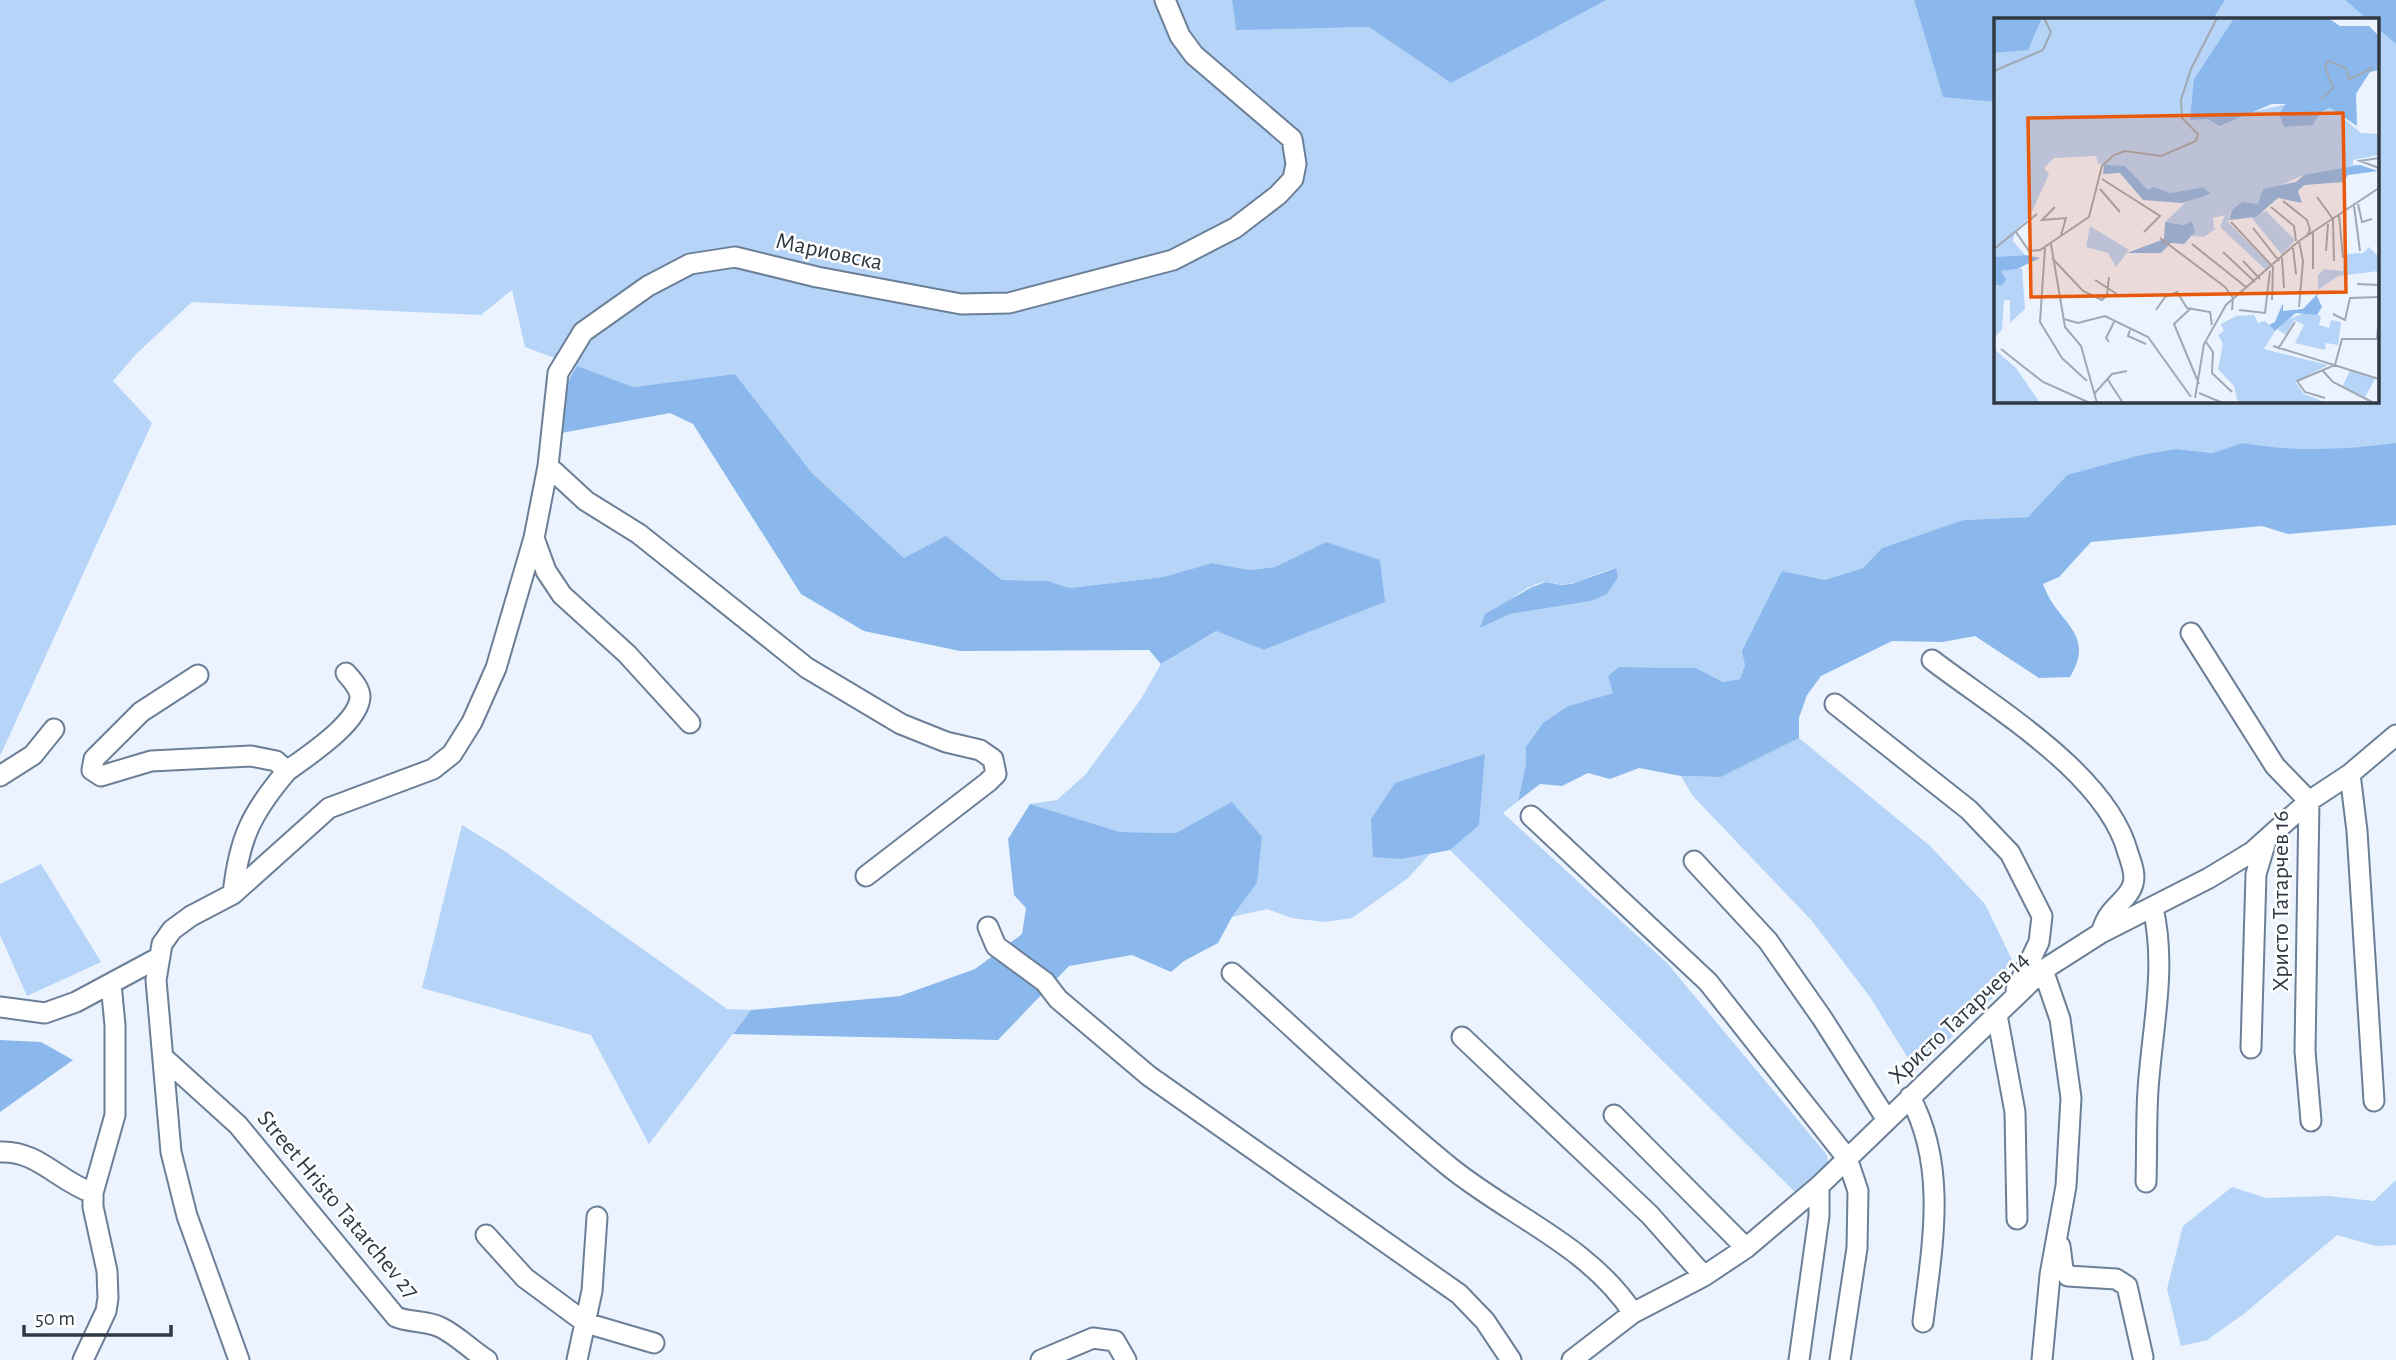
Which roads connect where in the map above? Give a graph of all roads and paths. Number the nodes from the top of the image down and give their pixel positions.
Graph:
1 (1165, 0) edge
2 (548, 466) junction
3 (534, 538) junction
4 (2191, 634) dead end
5 (1932, 660) dead end
6 (346, 673) dead end
7 (198, 675) dead end
8 (1835, 704) dead end
9 (690, 723) dead end
10 (54, 729) dead end
11 (2396, 735) edge
12 (287, 771) junction
13 (2350, 774) junction
14 (0, 776) edge
15 (2309, 801) junction
16 (1531, 816) dead end
17 (2266, 841) junction
18 (1694, 862) dead end
19 (866, 876) dead end
20 (233, 894) junction
21 (2153, 908) junction
22 (988, 927) dead end
23 (2101, 933) junction
24 (158, 958) junction
25 (2043, 970) junction
26 (1232, 973) dead end
27 (110, 984) junction
28 (2013, 997) junction
29 (0, 1007) edge
30 (1997, 1015) junction
31 (1462, 1037) dead end
32 (2251, 1048) dead end
33 (164, 1058) junction
34 (1910, 1097) junction
35 (2374, 1101) dead end
36 (1614, 1115) dead end
37 (1887, 1120) junction
38 (2311, 1121) dead end
39 (0, 1152) edge
40 (1847, 1158) junction
41 (2146, 1182) dead end
42 (1819, 1186) junction
43 (93, 1193) junction
44 (597, 1217) dead end
45 (2017, 1219) dead end
46 (2060, 1220) junction
47 (486, 1235) dead end
48 (1746, 1248) junction
49 (1704, 1276) junction
50 (1633, 1313) junction
51 (1923, 1322) dead end
52 (586, 1323) junction
53 (654, 1343) dead end
54 (2143, 1357) dead end
55 (83, 1360) edge
56 (239, 1360) edge
57 (487, 1360) edge
58 (577, 1360) edge
59 (1041, 1360) edge
60 (1126, 1360) edge
61 (1511, 1360) edge
62 (1572, 1360) edge
63 (1799, 1360) edge
64 (1840, 1360) edge
65 (2042, 1360) edge

1 - 2 street, Мариовска
2 - 3 street, Мариовска
2 - 19 street
3 - 9 street
3 - 20 street, Мариовска
4 - 15 street, Христо Татарчев 16
5 - 23 street
6 - 12 street
7 - 12 street
8 - 28 street
10 - 14 street
11 - 13 street, Христо Татарчев 14
12 - 20 street
13 - 15 street, Христо Татарчев 14
13 - 35 street
15 - 17 street, Христо Татарчев 14
15 - 38 street, Христо Татарчев 16
16 - 40 street
17 - 21 street, Христо Татарчев 14
17 - 32 street
18 - 37 street
20 - 24 street
21 - 23 street, Христо Татарчев 14
21 - 41 street
22 - 61 street
23 - 25 street, Христо Татарчев 14
24 - 27 street
24 - 33 street
25 - 28 street, Христо Татарчев 14
25 - 46 street
26 - 50 street
27 - 29 street
27 - 43 street
28 - 30 street, Христо Татарчев 14
30 - 34 street, Христо Татарчев 14
30 - 45 street
31 - 49 street
33 - 56 street
33 - 57 street, Street Hristo Tatarchev 27
34 - 37 street, Христо Татарчев 14
34 - 51 street
36 - 48 street
37 - 40 street, Христо Татарчев 14
39 - 43 street
40 - 42 street, Христо Татарчев 14
40 - 64 street
42 - 48 street, Христо Татарчев 14
42 - 63 street
43 - 55 street
44 - 52 street
46 - 54 street
46 - 65 street
47 - 52 street
48 - 49 street, Христо Татарчев 14
49 - 50 street, Христо Татарчев 14
50 - 62 street, Христо Татарчев 14
52 - 53 street
52 - 58 street
59 - 60 street

